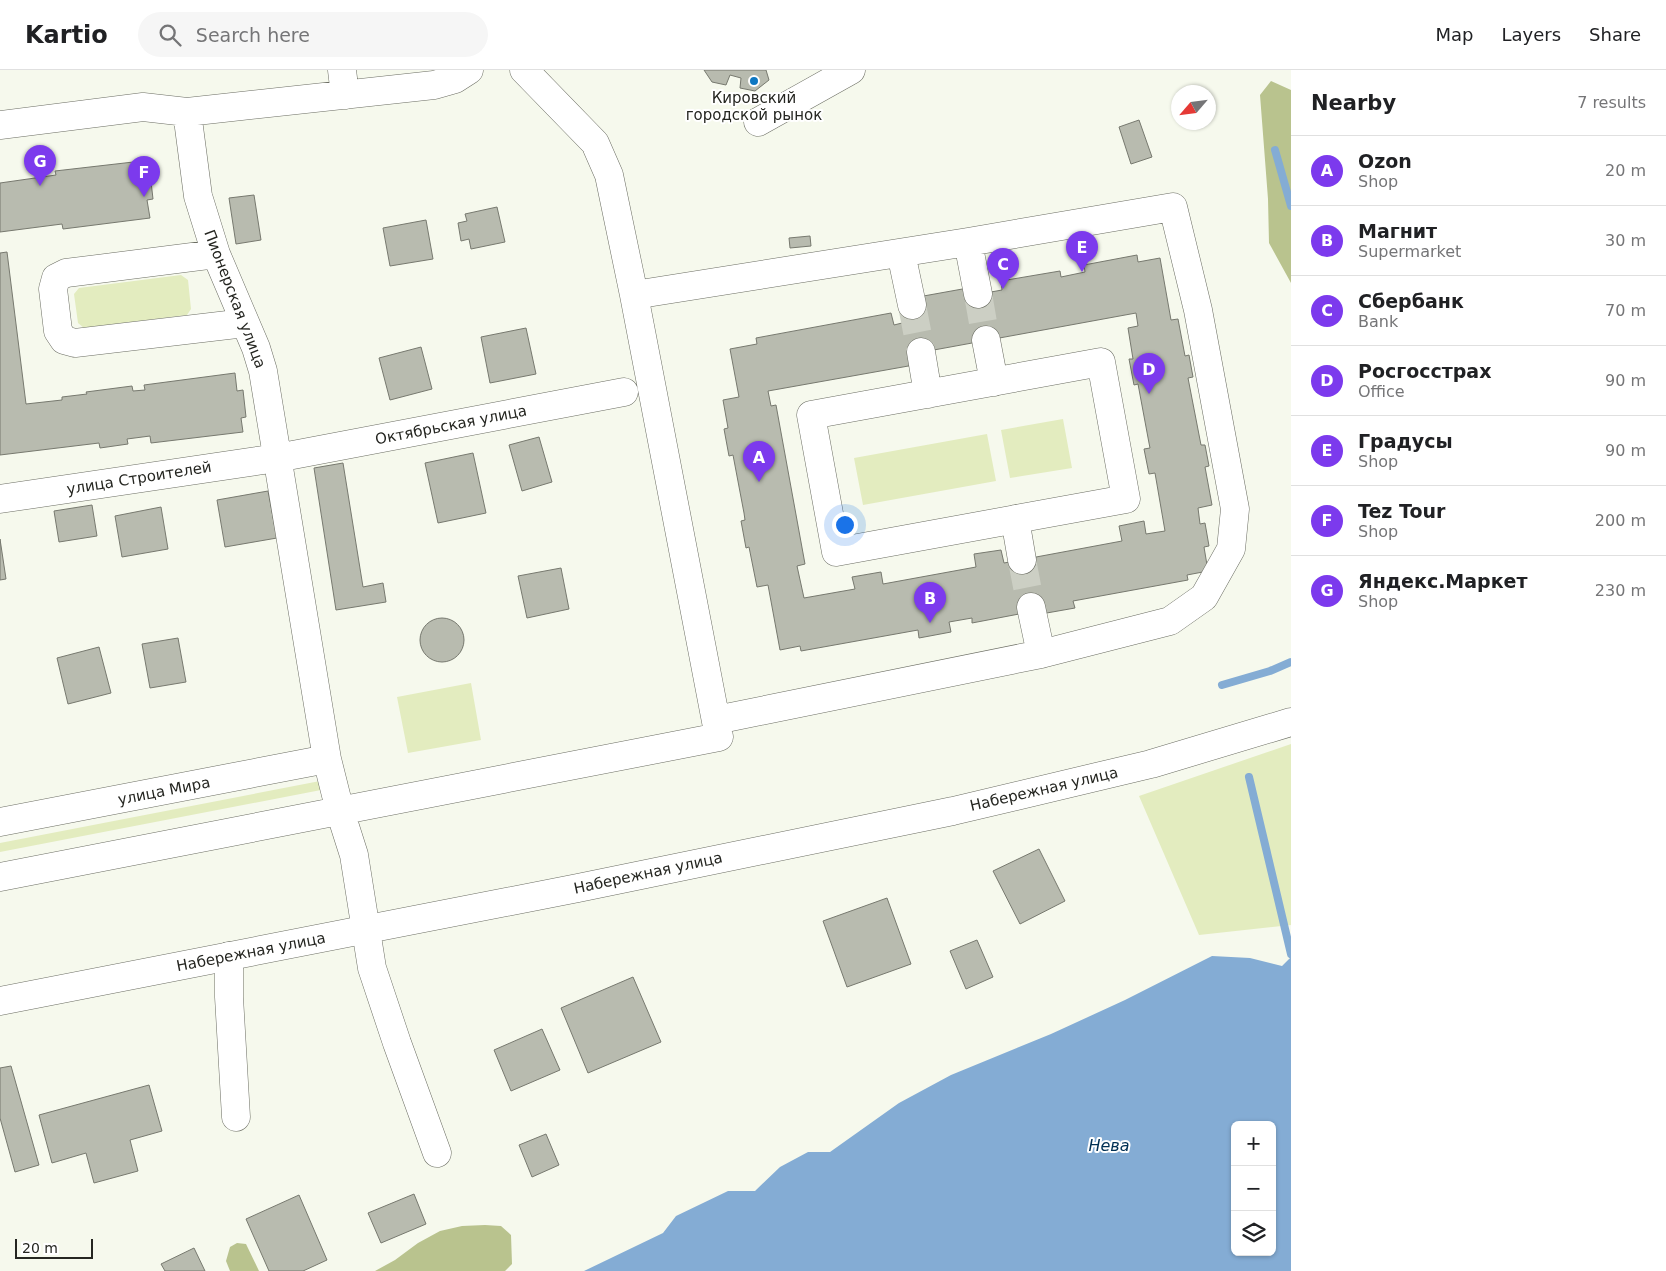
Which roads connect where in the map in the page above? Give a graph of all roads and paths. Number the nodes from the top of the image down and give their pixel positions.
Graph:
1 (468, 70) edge
2 (524, 70) edge
3 (851, 70) edge
4 (344, 83) edge
5 (187, 112) junction
6 (758, 122) dead end
7 (0, 125) edge
8 (968, 242) junction
9 (901, 253) junction
10 (216, 254) junction
11 (978, 294) tunnel mouth
12 (634, 295) junction
13 (912, 306) tunnel mouth
14 (245, 322) junction
15 (986, 340) tunnel mouth
16 (920, 352) tunnel mouth
17 (994, 382) junction
18 (624, 392) dead end
19 (928, 394) junction
20 (277, 458) junction
21 (0, 499) edge
22 (1015, 519) junction
23 (1022, 560) tunnel mouth
24 (1031, 607) tunnel mouth
25 (1042, 654) junction
26 (716, 720) junction
27 (1291, 722) edge
28 (327, 759) junction
29 (340, 811) junction
30 (0, 822) edge
31 (0, 877) edge
32 (366, 930) junction
33 (229, 956) junction
34 (0, 1001) edge
35 (236, 1117) dead end
36 (437, 1153) dead end

1 - 4 street
2 - 12 street
3 - 6 street
4 - 5 street
5 - 7 street
5 - 10 street, Пионерская улица
8 - 9 street
8 - 11 street
8 - 25 street
9 - 12 street
9 - 13 street
10 - 14 street, Пионерская улица
10 - 14 street
12 - 26 street
14 - 20 street, Пионерская улица
15 - 17 street
16 - 19 street
17 - 19 street
17 - 22 street
18 - 20 street, Октябрьская улица
19 - 22 street
20 - 21 street, улица Строителей
20 - 28 street, Пионерская улица
22 - 23 street
24 - 25 street
25 - 26 street
26 - 29 street
27 - 32 street, Набережная улица
28 - 29 street, Пионерская улица
28 - 30 street, улица Мира
29 - 31 street
29 - 32 street, Пионерская улица
32 - 33 street, Набережная улица
32 - 36 street, Пионерская улица
33 - 34 street, Набережная улица
33 - 35 street

